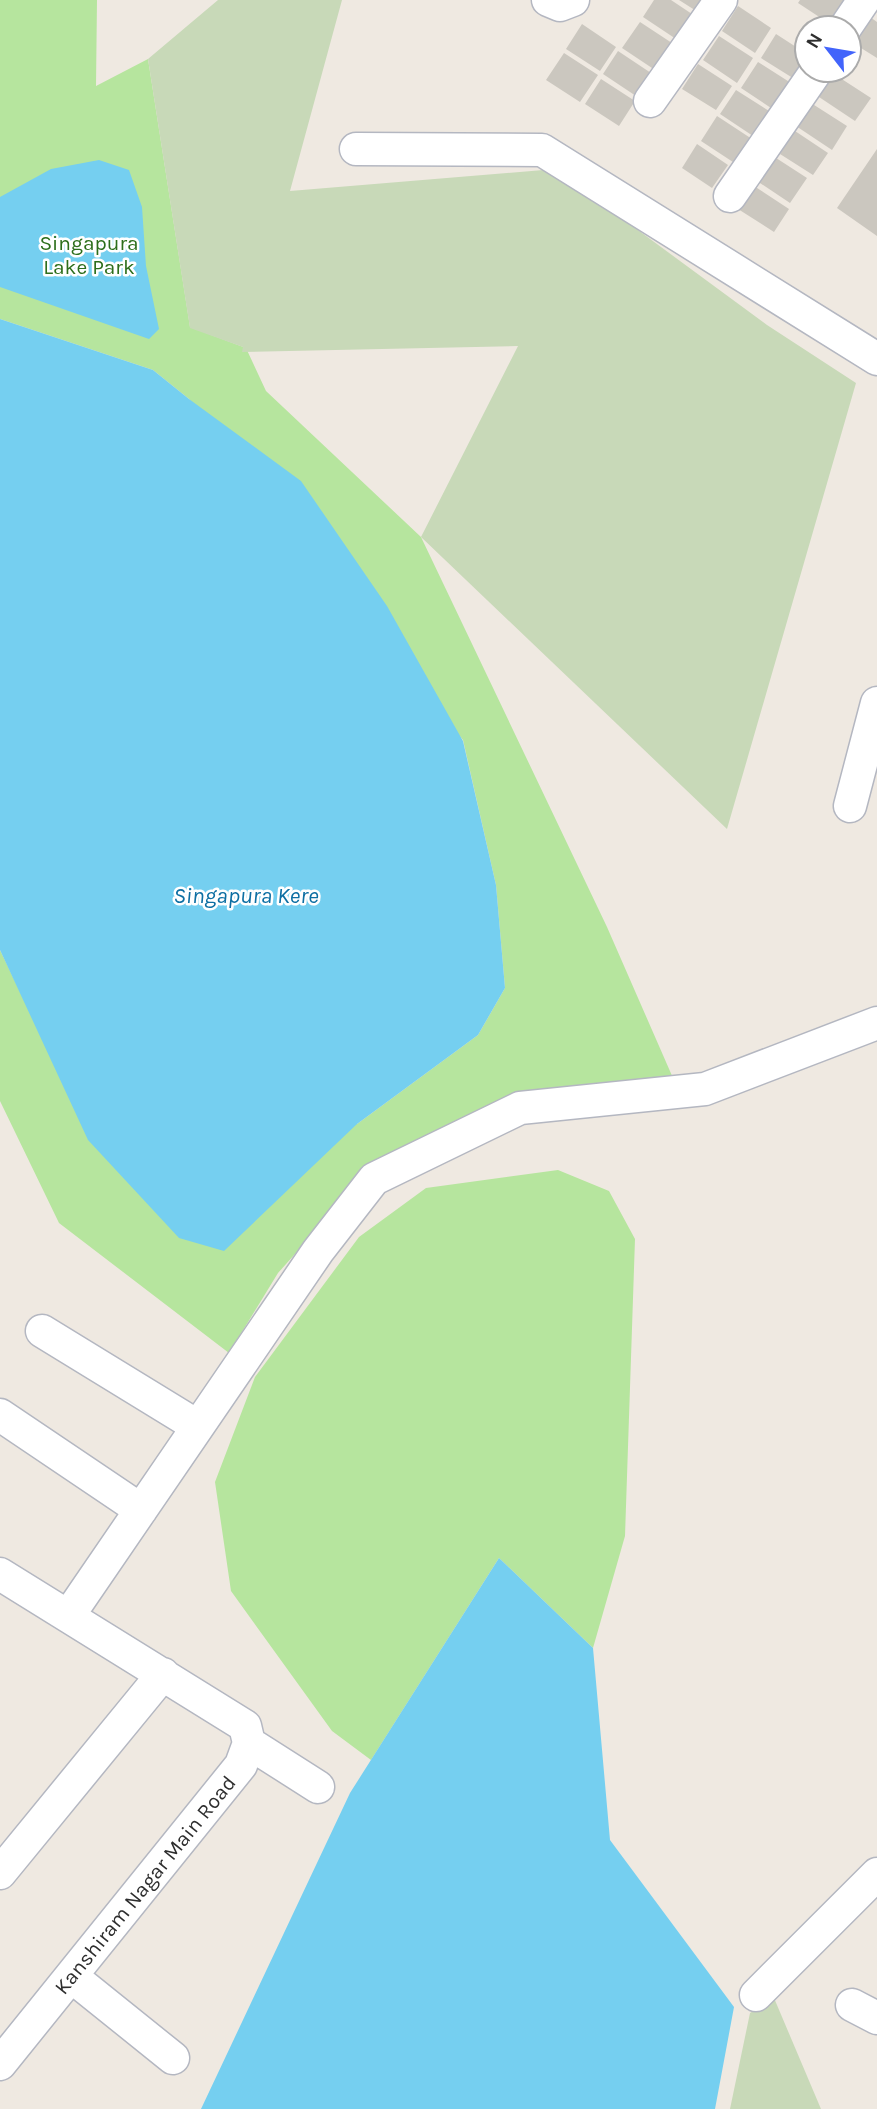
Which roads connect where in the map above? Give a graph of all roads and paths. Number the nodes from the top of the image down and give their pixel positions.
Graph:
1 (548, 0) edge
2 (573, 0) edge
3 (721, 0) edge
4 (807, 84) edge
5 (650, 101) dead end
6 (356, 149) dead end
7 (730, 197) dead end
8 (877, 359) edge
9 (877, 703) edge
10 (850, 806) dead end
11 (877, 1023) edge
12 (42, 1331) dead end
13 (0, 1415) edge
14 (197, 1426) junction
15 (141, 1510) junction
16 (0, 1574) edge
17 (69, 1615) junction
18 (163, 1674) junction
19 (249, 1743) junction
20 (318, 1787) dead end
21 (0, 1873) edge
22 (877, 1874) edge
23 (71, 1976) junction
24 (756, 1995) dead end
25 (173, 2058) dead end
26 (0, 2064) edge

1 - 2 street
3 - 5 street
4 - 7 street
6 - 8 street
9 - 10 street
11 - 14 street
12 - 14 street
13 - 15 street
14 - 15 street
15 - 17 street
16 - 17 street
17 - 18 street
18 - 19 street
18 - 21 street
19 - 20 street
19 - 23 street, Kanshiram Nagar Main Road
22 - 24 street
23 - 25 street
23 - 26 street, Kanshiram Nagar Main Road

